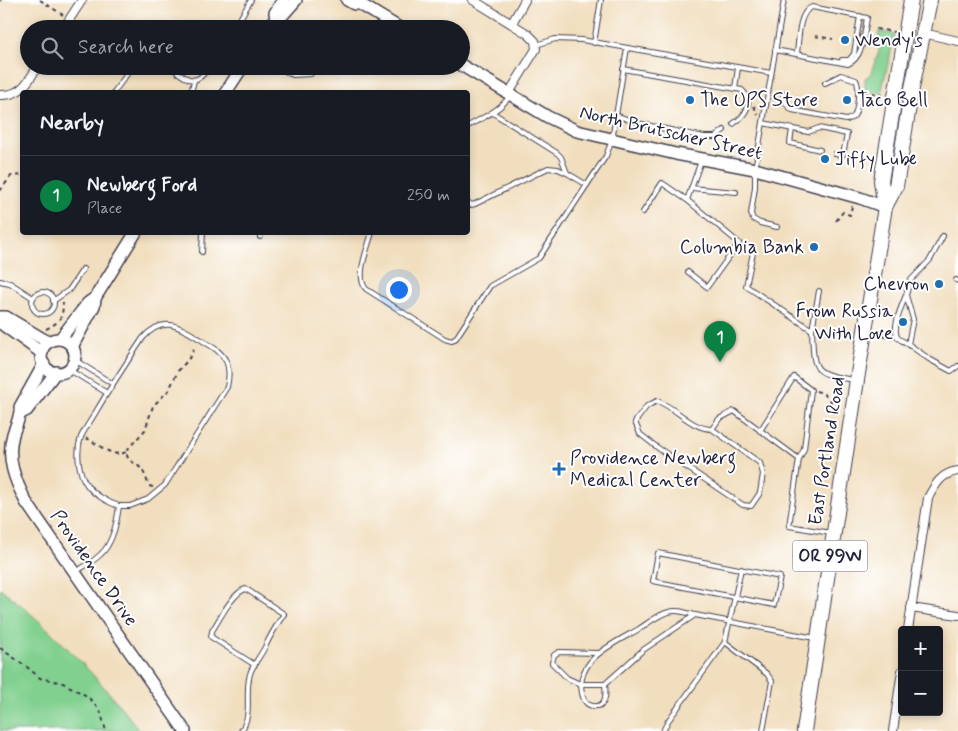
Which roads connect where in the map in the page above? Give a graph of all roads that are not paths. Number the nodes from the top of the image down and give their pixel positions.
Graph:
1 (82, 0) edge
2 (250, 0) edge
3 (283, 0) edge
4 (296, 0) edge
5 (347, 0) edge
6 (473, 0) edge
7 (525, 0) edge
8 (601, 0) edge
9 (784, 0) edge
10 (911, 0) edge
11 (930, 0) edge
12 (360, 2) edge
13 (860, 16) junction
14 (68, 20) edge
15 (239, 20) edge
16 (273, 20) edge
17 (277, 20) edge
18 (387, 20) edge
19 (512, 24) junction
20 (923, 32) junction
21 (958, 41) edge
22 (594, 42) junction
23 (536, 45) junction
24 (627, 48) junction
25 (775, 50) junction
26 (797, 53) junction
27 (817, 58) junction
28 (738, 68) junction
29 (623, 69) junction
30 (470, 70) edge
31 (771, 74) junction
32 (32, 75) edge
33 (126, 75) edge
34 (181, 75) edge
35 (203, 75) edge
36 (237, 75) edge
37 (194, 81) junction
38 (826, 82) dead end
39 (735, 88) junction
40 (20, 90) edge
41 (20, 90) edge
42 (115, 90) edge
43 (192, 90) edge
44 (227, 90) edge
45 (510, 94) junction
46 (783, 94) dead end
47 (0, 95) edge
48 (493, 113) junction
49 (616, 115) junction
50 (763, 123) junction
51 (733, 124) dead end
52 (470, 125) edge
53 (792, 129) junction
54 (724, 130) dead end
55 (612, 140) junction
56 (820, 150) dead end
57 (835, 154) dead end
58 (702, 159) junction
59 (755, 169) junction
60 (567, 174) junction
61 (587, 185) junction
62 (691, 188) junction
63 (736, 192) dead end
64 (687, 200) junction
65 (470, 204) edge
66 (885, 207) junction
67 (643, 212) dead end
68 (777, 227) dead end
69 (134, 235) edge
70 (203, 235) edge
71 (371, 235) edge
72 (943, 236) dead end
73 (202, 252) dead end
74 (753, 253) dead end
75 (83, 269) dead end
76 (688, 272) dead end
77 (0, 281) edge
78 (819, 291) dead end
79 (906, 295) junction
80 (33, 298) junction
81 (95, 298) junction
82 (53, 301) junction
83 (0, 319) edge
84 (812, 330) junction
85 (54, 340) junction
86 (908, 344) junction
87 (72, 346) junction
88 (43, 358) junction
89 (72, 364) junction
90 (958, 366) edge
91 (56, 372) junction
92 (857, 380) junction
93 (113, 384) junction
94 (107, 393) junction
95 (21, 413) junction
96 (712, 429) junction
97 (760, 431) junction
98 (799, 459) junction
99 (958, 471) edge
100 (119, 506) junction
101 (834, 533) junction
102 (741, 569) junction
103 (75, 572) junction
104 (735, 597) junction
105 (911, 608) junction
106 (696, 615) junction
107 (958, 615) edge
108 (730, 622) junction
109 (909, 626) edge
110 (818, 638) junction
111 (725, 642) junction
112 (598, 653) junction
113 (255, 665) junction
114 (580, 684) junction
115 (605, 684) junction
116 (898, 698) edge
117 (185, 731) edge
118 (241, 731) edge
119 (663, 731) edge
120 (764, 731) edge
121 (804, 731) edge
122 (893, 731) edge

1 - 14 street
2 - 15 lane
3 - 16 street
4 - 17 street
5 - 12 street
6 - 19 street
7 - 19 street
8 - 22 lane
9 - 25 lane
10 - 66 highway, East Portland Road / OR 99W
11 - 20 highway, East Portland Road / OR 99W
12 - 18 street
13 - 26 lane
13 - 27 lane
13 - 27 lane
19 - 23 street
20 - 21 street
20 - 66 highway, East Portland Road / OR 99W
22 - 23 lane
22 - 24 lane
23 - 45 street
24 - 28 lane
24 - 29 lane
25 - 26 lane
25 - 31 lane
26 - 27 lane
28 - 31 lane
28 - 39 lane
29 - 39 lane
29 - 49 lane
30 - 45 street, North Brutscher Street
31 - 50 lane
32 - 41 street
33 - 42 lane
34 - 37 lane
35 - 37 lane
36 - 44 street
37 - 43 lane
38 - 46 lane
39 - 51 lane
40 - 47 street
45 - 48 lane
45 - 55 street, North Brutscher Street
48 - 52 lane
48 - 60 lane
49 - 54 lane
49 - 55 lane
50 - 53 lane
50 - 59 lane
53 - 56 lane
53 - 57 lane
55 - 58 street, North Brutscher Street
55 - 61 lane
58 - 59 street, North Brutscher Street
58 - 62 lane
59 - 66 street, North Brutscher Street
59 - 68 lane
60 - 61 lane
60 - 65 lane
61 - 71 lane
62 - 63 lane
62 - 64 lane
64 - 67 lane
64 - 76 lane
66 - 92 highway, East Portland Road / OR 99W
69 - 81 street
70 - 73 lane
72 - 79 lane
74 - 84 lane
75 - 82 lane
77 - 80 lane
78 - 84 lane
79 - 86 lane
79 - 86 lane
80 - 82 lane
80 - 82 lane
81 - 85 street
81 - 87 street
83 - 85 street
83 - 88 street
84 - 92 lane
85 - 87 street
85 - 88 street
86 - 90 lane
87 - 89 street
88 - 91 street
88 - 95 street, Providence Drive
89 - 91 street
89 - 93 lane
89 - 94 lane
91 - 95 street, Providence Drive
92 - 101 highway, East Portland Road / OR 99W
93 - 94 lane
93 - 100 lane
94 - 100 lane
95 - 103 street, Providence Drive
96 - 96 lane
96 - 97 lane
97 - 98 lane
97 - 98 lane
98 - 101 lane
99 - 105 street
100 - 103 lane
101 - 110 highway, East Portland Road / OR 99W
102 - 104 lane
102 - 104 lane
102 - 104 lane
103 - 117 street, Providence Drive
104 - 108 lane
105 - 107 street
105 - 109 street
106 - 108 lane
106 - 112 lane
106 - 115 lane
108 - 110 lane
108 - 111 lane
110 - 121 highway, East Portland Road / OR 99W
111 - 119 lane
111 - 120 lane
112 - 114 lane
112 - 114 lane
113 - 113 lane
113 - 118 lane
114 - 115 lane
114 - 115 lane
116 - 122 street

